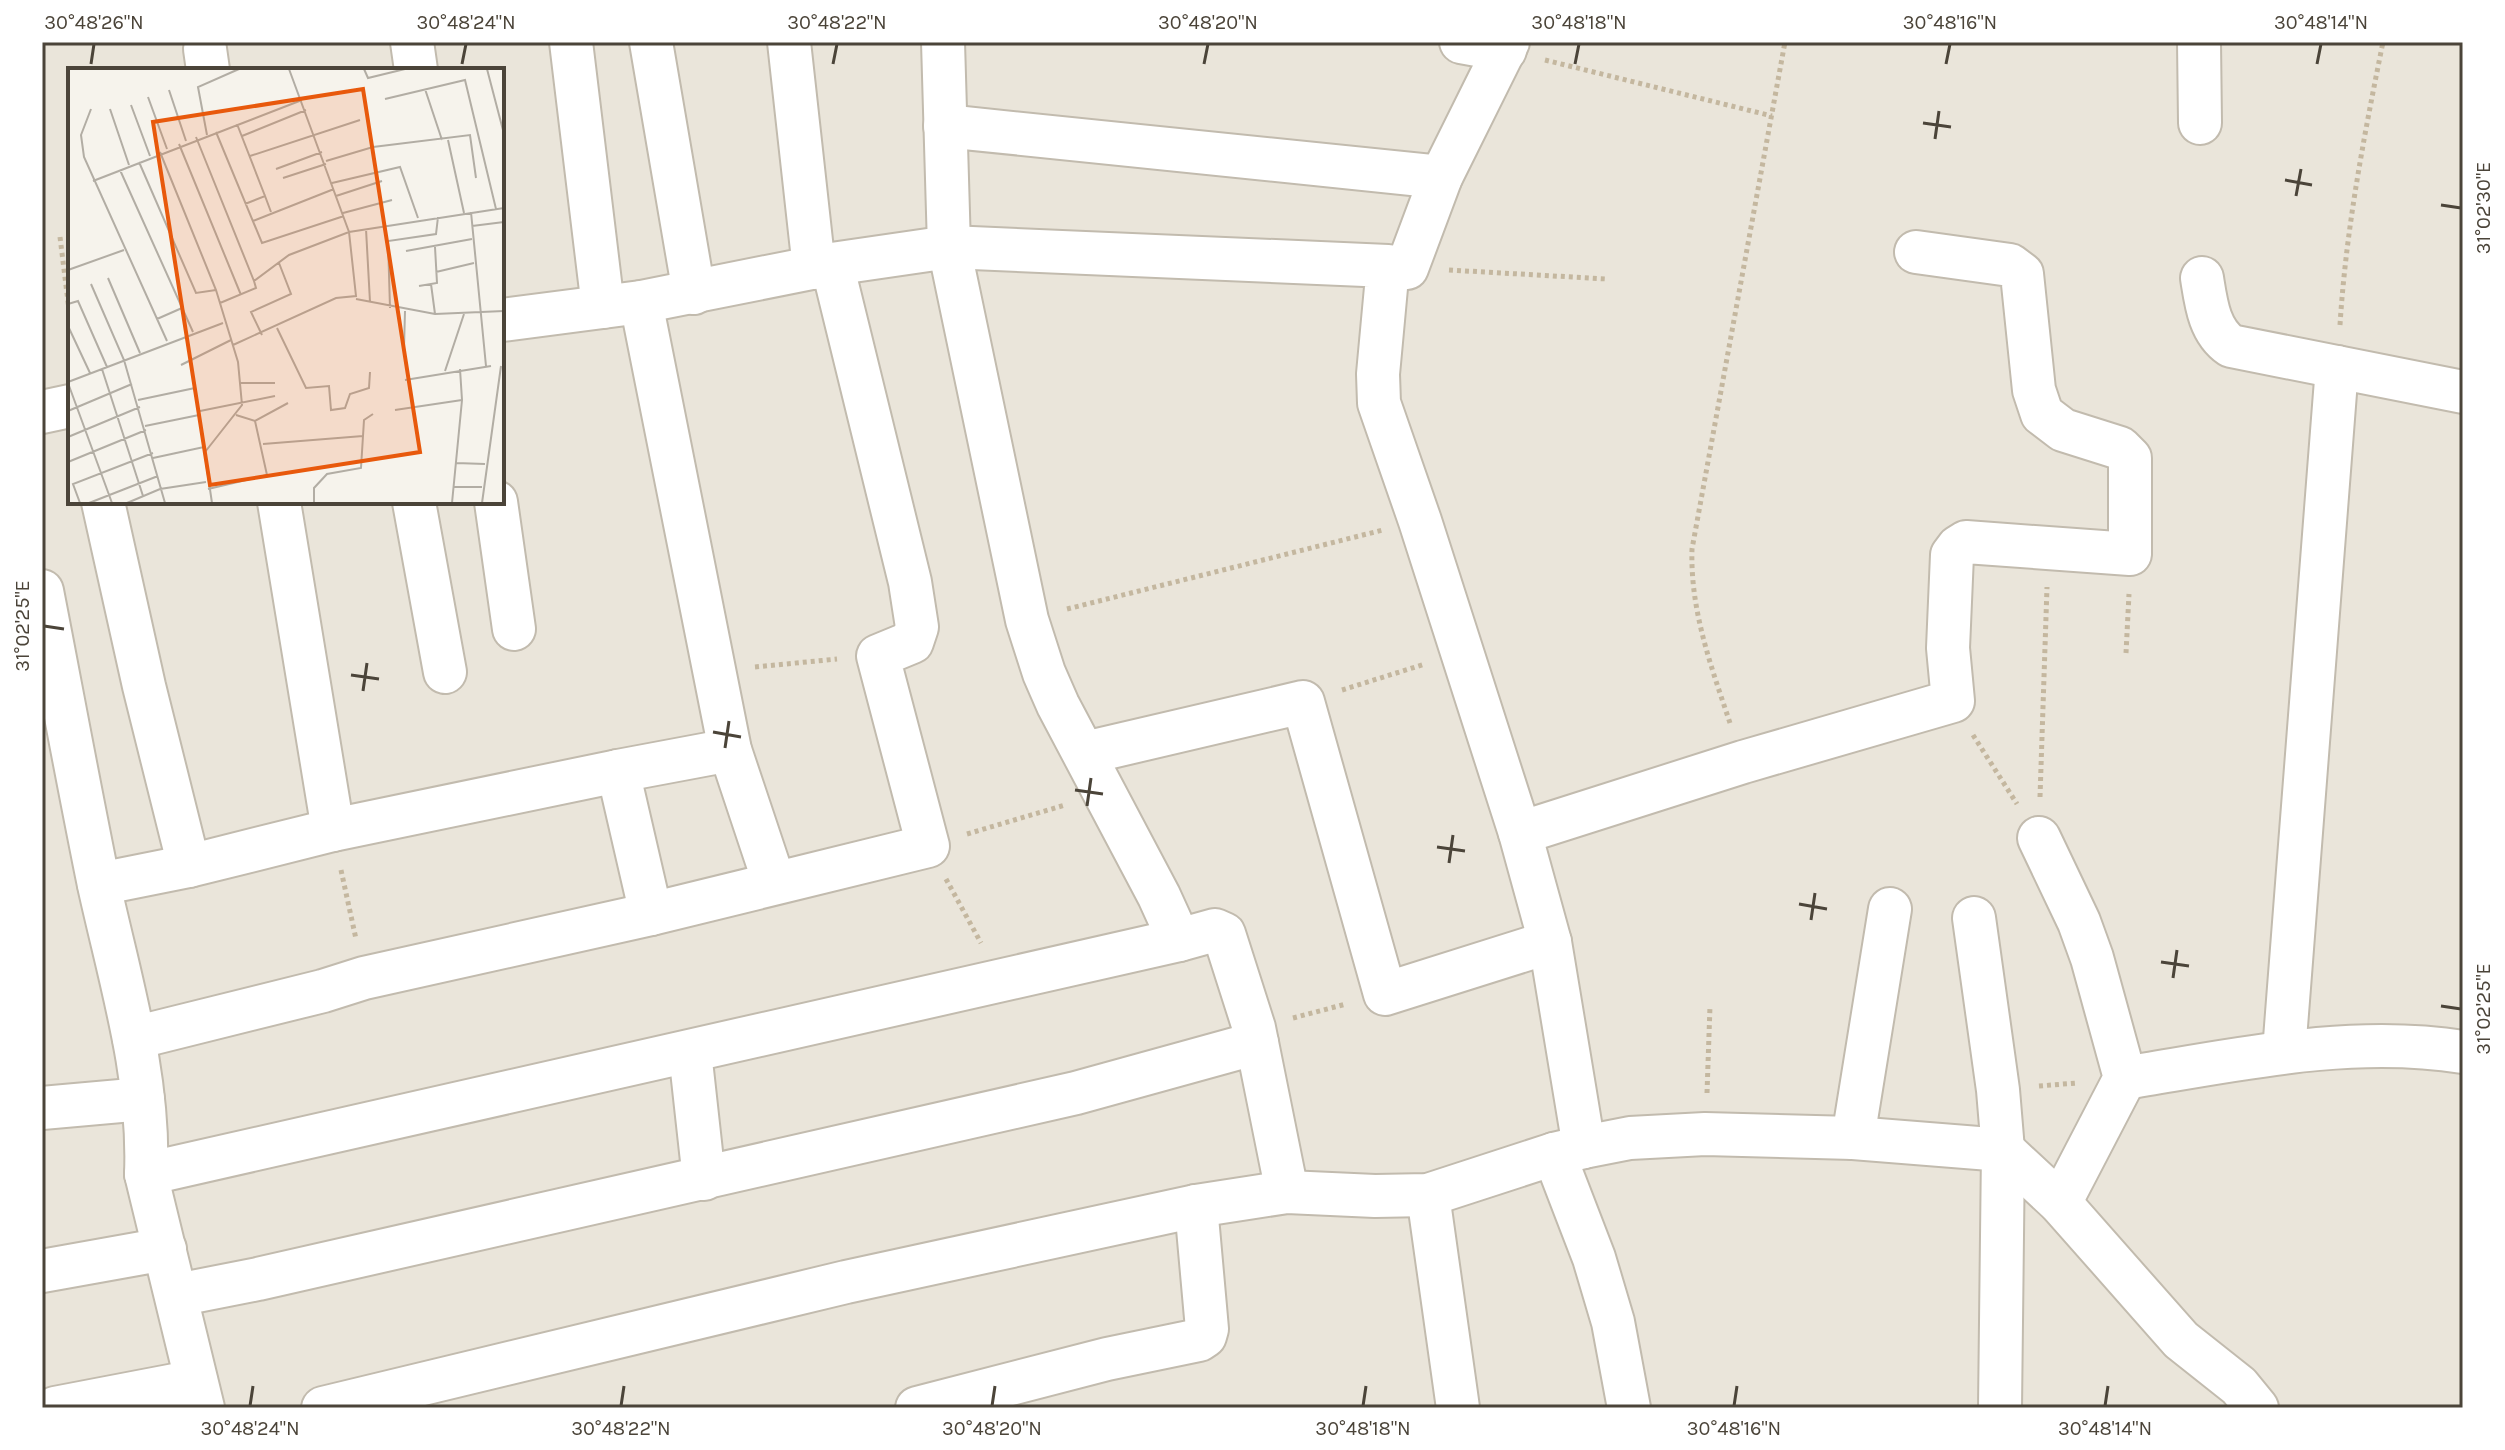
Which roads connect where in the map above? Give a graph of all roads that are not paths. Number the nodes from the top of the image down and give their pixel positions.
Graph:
1 (412, 42) edge
2 (571, 42) edge
3 (651, 42) edge
4 (789, 42) edge
5 (943, 42) edge
6 (1461, 42) edge
7 (2199, 42) edge
8 (1506, 46) edge
9 (416, 68) edge
10 (2200, 123) dead end
11 (945, 126) junction
12 (1441, 177) junction
13 (949, 247) junction
14 (1916, 252) dead end
15 (823, 266) junction
16 (1407, 268) road end
17 (2202, 278) dead end
18 (694, 293) junction
19 (622, 305) junction
20 (504, 320) edge
21 (2337, 367) junction
22 (2463, 392) edge
23 (68, 406) edge
24 (42, 412) edge
25 (103, 504) edge
26 (279, 504) edge
27 (414, 504) edge
28 (496, 504) edge
29 (42, 591) edge
30 (514, 629) dead end
31 (445, 672) dead end
32 (730, 750) junction
33 (1085, 753) junction
34 (618, 771) junction
35 (333, 830) junction
36 (1520, 833) junction
37 (2039, 838) road end
38 (189, 866) junction
39 (774, 882) junction
40 (99, 884) junction
41 (1890, 909) dead end
42 (651, 914) junction
43 (1974, 918) dead end
44 (1179, 940) junction
45 (1550, 942) junction
46 (1256, 1036) junction
47 (134, 1038) junction
48 (690, 1052) junction
49 (2284, 1052) junction
50 (2463, 1052) edge
51 (2125, 1078) junction
52 (143, 1099) junction
53 (42, 1108) edge
54 (1853, 1138) junction
55 (1569, 1150) junction
56 (2003, 1150) junction
57 (146, 1174) junction
58 (704, 1179) junction
59 (1287, 1192) junction
60 (1428, 1195) junction
61 (2060, 1203) junction
62 (1196, 1206) junction
63 (165, 1249) junction
64 (42, 1271) edge
65 (177, 1295) junction
66 (199, 1394) edge
67 (1453, 1407) edge
68 (55, 1408) edge
69 (323, 1408) edge
70 (917, 1408) edge
71 (1629, 1408) edge
72 (2000, 1408) edge
73 (2257, 1408) edge

1 - 9 street
2 - 19 street
3 - 18 street
4 - 15 street
5 - 11 street
6 - 8 street
7 - 10 street
8 - 12 street
11 - 12 street
11 - 13 street
12 - 16 street
13 - 15 street
13 - 33 street
13 - 36 street
14 - 36 street
15 - 18 street
15 - 39 street
17 - 21 street
18 - 19 street
19 - 20 street
19 - 32 street
21 - 22 street
21 - 49 street
23 - 24 street
25 - 38 street
26 - 35 street
27 - 31 street
28 - 30 street
29 - 40 street
32 - 34 street
32 - 39 street
33 - 44 street
33 - 45 street
34 - 35 street
34 - 42 street
35 - 38 street
36 - 45 street
37 - 51 street
38 - 40 street
39 - 42 street
40 - 47 street
41 - 54 street
42 - 47 street
43 - 56 street
44 - 46 street
44 - 48 street
45 - 55 street
46 - 58 street
46 - 59 street
47 - 52 street
48 - 57 street
48 - 58 street
49 - 50 street
49 - 51 street
51 - 61 street
52 - 53 street
52 - 57 street
54 - 55 street
54 - 56 street
55 - 60 street
55 - 71 street
56 - 61 street
56 - 72 street
57 - 63 street
58 - 65 street
59 - 60 street
59 - 62 street
60 - 67 street
61 - 73 street
62 - 69 street
62 - 70 street
63 - 64 street
63 - 65 street
65 - 66 street
66 - 68 street

